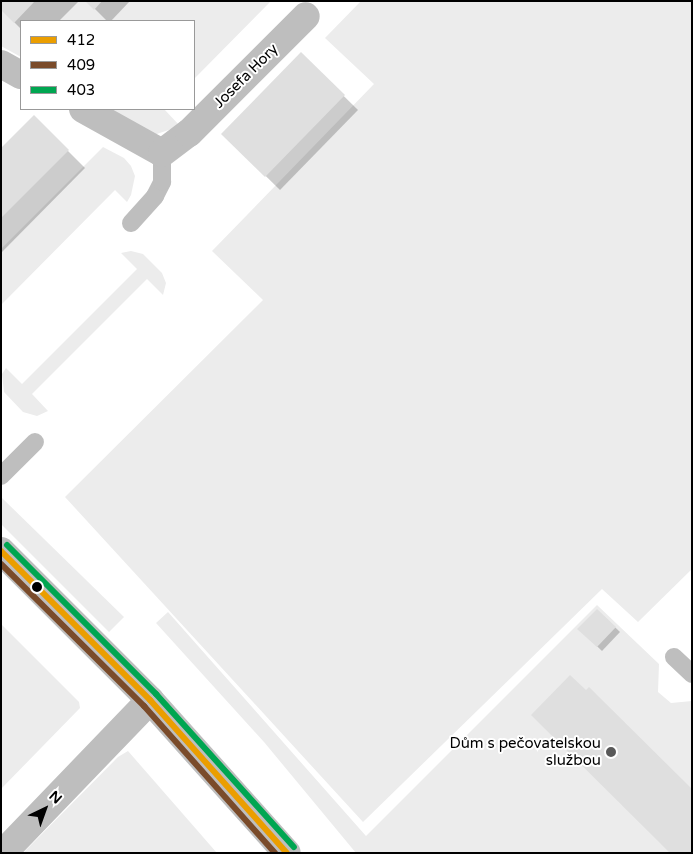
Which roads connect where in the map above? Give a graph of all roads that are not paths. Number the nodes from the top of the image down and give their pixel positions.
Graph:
1 (306, 16) dead end
2 (1, 64) edge
3 (20, 74) edge
4 (84, 110) edge
5 (162, 153) junction
6 (131, 223) dead end
7 (35, 442) dead end
8 (1, 476) edge
9 (1, 551) edge
10 (674, 657) dead end
11 (692, 674) edge
12 (150, 700) junction
13 (4, 853) edge
14 (287, 853) edge

1 - 5 street, Josefa Hory
2 - 3 street
4 - 5 street
5 - 6 lane
7 - 8 lane
9 - 12 street
10 - 11 lane
12 - 13 street
12 - 14 street

